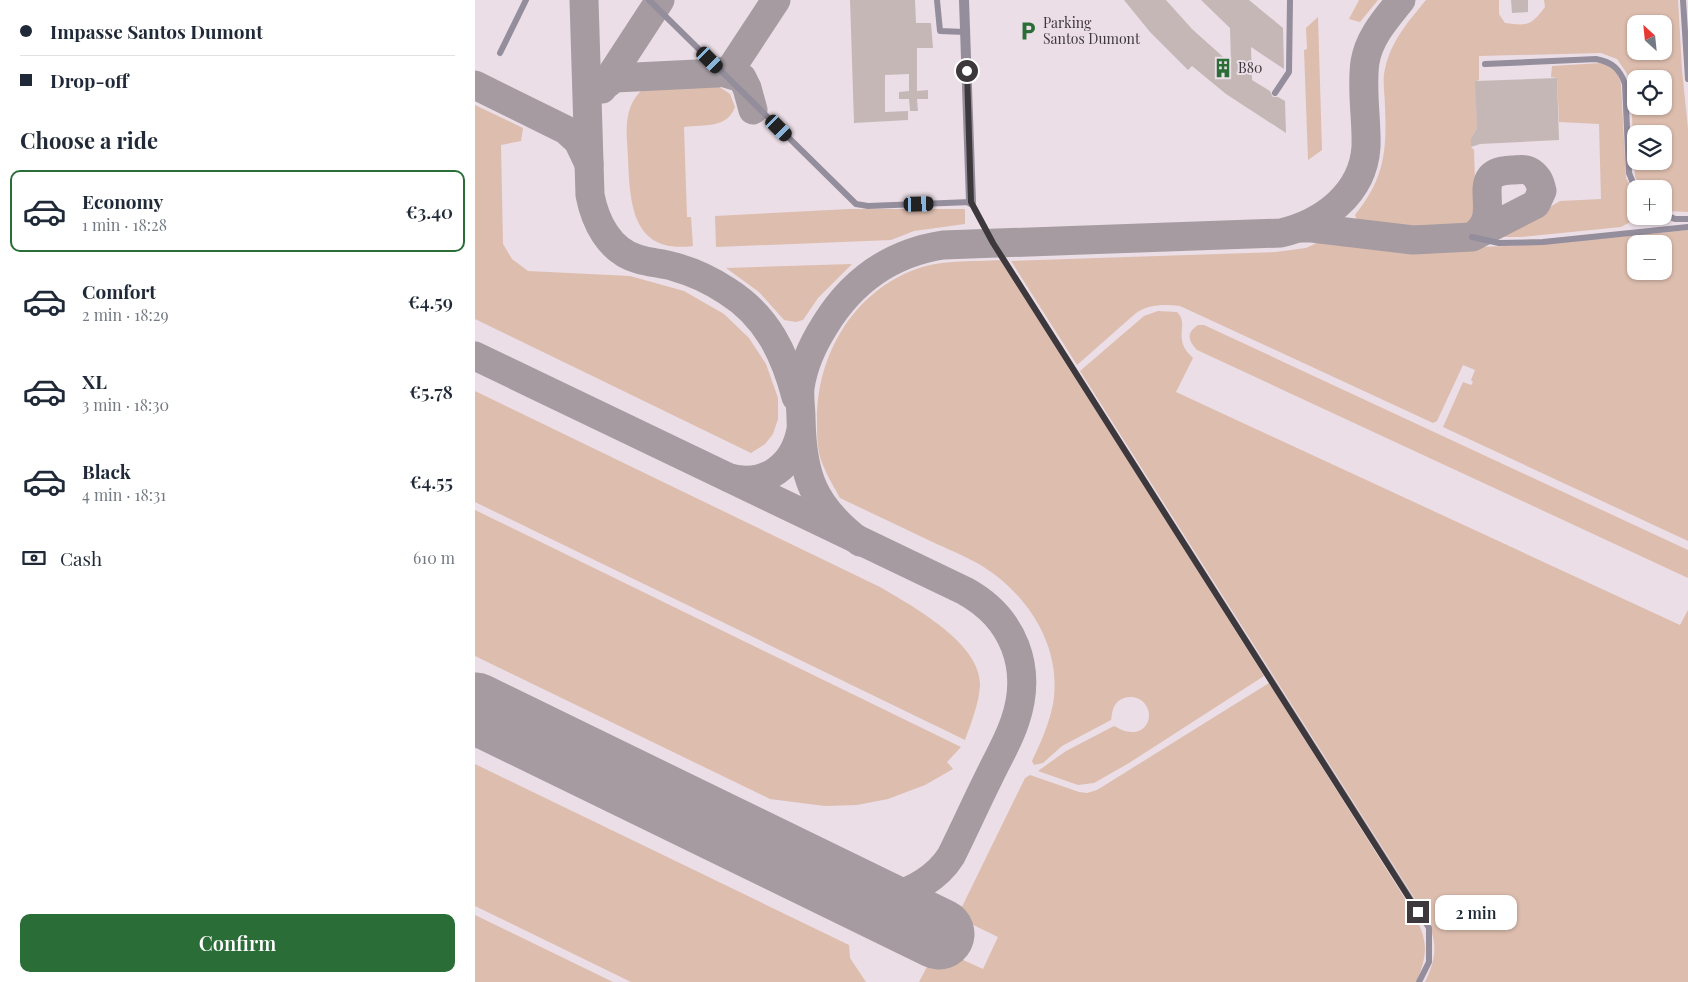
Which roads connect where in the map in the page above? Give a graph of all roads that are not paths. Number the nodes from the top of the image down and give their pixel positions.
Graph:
1 (526, 0) edge
2 (649, 0) edge
3 (937, 0) edge
4 (964, 0) edge
5 (1290, 0) edge
6 (1683, 0) edge
7 (965, 32) junction
8 (500, 53) dead end
9 (1485, 64) dead end
10 (1688, 79) edge
11 (1275, 93) dead end
12 (1632, 180) edge
13 (971, 202) junction
14 (1672, 218) edge
15 (1688, 219) edge
16 (1688, 227) edge
17 (1472, 237) dead end
18 (1419, 982) edge

1 - 8 lane
2 - 13 lane
3 - 7 lane
4 - 7 street
5 - 11 lane
6 - 10 lane
7 - 13 street
9 - 12 lane
13 - 18 lane
14 - 15 lane
16 - 17 lane

